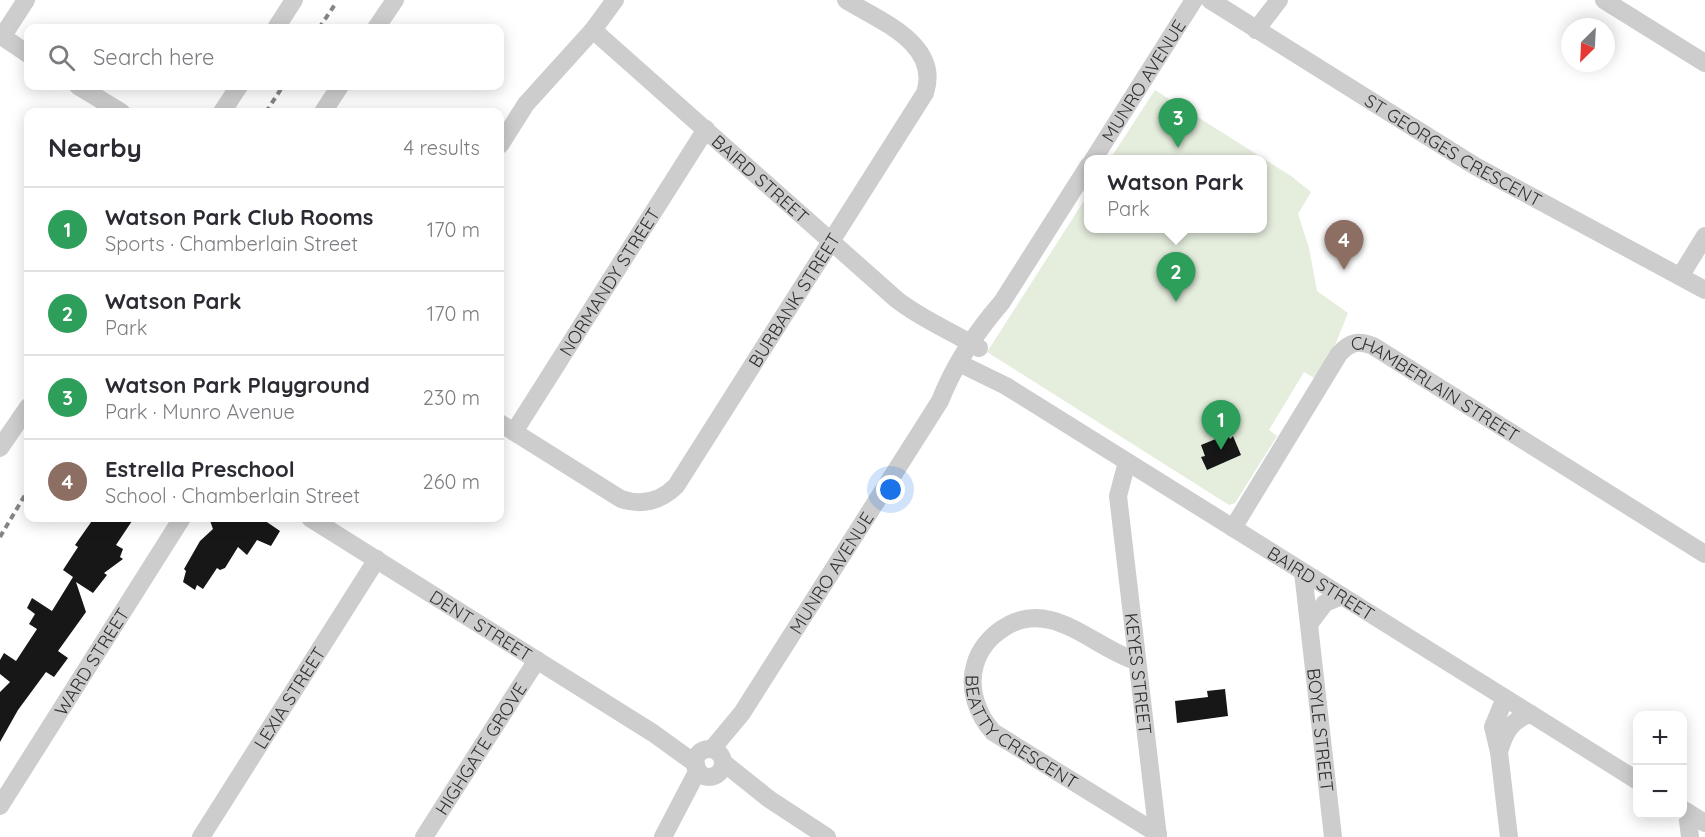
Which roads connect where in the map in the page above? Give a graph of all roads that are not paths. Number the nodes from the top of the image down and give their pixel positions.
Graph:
1 (26, 0) edge
2 (294, 0) edge
3 (395, 0) edge
4 (615, 0) edge
5 (846, 0) edge
6 (1194, 0) edge
7 (1210, 0) edge
8 (1279, 0) edge
9 (1604, 0) edge
10 (279, 24) edge
11 (379, 24) edge
12 (593, 30) junction
13 (1256, 30) junction
14 (1, 36) edge
15 (24, 51) edge
16 (1705, 63) edge
17 (85, 90) edge
18 (236, 90) edge
19 (337, 90) edge
20 (114, 108) edge
21 (225, 108) edge
22 (326, 108) edge
23 (706, 129) junction
24 (504, 139) edge
25 (1096, 155) edge
26 (1084, 173) edge
27 (1705, 236) edge
28 (832, 241) junction
29 (1681, 275) junction
30 (1705, 290) edge
31 (969, 355) junction
32 (24, 413) edge
33 (507, 428) edge
34 (0, 448) edge
35 (1134, 466) junction
36 (179, 522) edge
37 (316, 522) edge
38 (1233, 528) junction
39 (1705, 554) edge
40 (376, 559) junction
41 (1303, 572) junction
42 (1342, 596) junction
43 (1309, 624) junction
44 (537, 660) junction
45 (1136, 660) junction
46 (1505, 698) junction
47 (1531, 714) junction
48 (1499, 752) junction
49 (710, 763) junction
50 (1633, 778) edge
51 (0, 806) edge
52 (1687, 812) edge
53 (1687, 819) edge
54 (1705, 823) edge
55 (1158, 836) edge
56 (201, 837) edge
57 (424, 837) edge
58 (663, 837) edge
59 (827, 837) edge
60 (1333, 837) edge
61 (1509, 837) edge
62 (1690, 837) edge

1 - 14 street
2 - 10 street
3 - 11 street
4 - 12 street
5 - 28 street, BURBANK STREET
6 - 25 street, MUNRO AVENUE
7 - 13 street, ST GEORGES CRESCENT
8 - 13 street
9 - 16 street
12 - 23 street, BAIRD STREET
12 - 24 street
13 - 29 street, ST GEORGES CRESCENT
14 - 15 street
17 - 20 street
18 - 21 street
19 - 22 street
23 - 28 street, BAIRD STREET
23 - 33 street, NORMANDY STREET
26 - 31 street, MUNRO AVENUE
27 - 29 street
28 - 31 street, BAIRD STREET
28 - 33 street, BURBANK STREET
29 - 30 street, ST GEORGES CRESCENT
31 - 35 street, BAIRD STREET
31 - 49 street, MUNRO AVENUE
32 - 34 street
35 - 38 street, BAIRD STREET
35 - 45 street, KEYES STREET
36 - 51 street, WARD STREET
37 - 40 street, DENT STREET
38 - 39 street, CHAMBERLAIN STREET
38 - 41 street, BAIRD STREET
40 - 44 street, DENT STREET
40 - 56 street, LEXIA STREET
41 - 42 street, BAIRD STREET
41 - 43 street, BOYLE STREET
42 - 43 street
42 - 46 street, BAIRD STREET
43 - 60 street, BOYLE STREET
44 - 49 street, DENT STREET
44 - 57 street, HIGHGATE GROVE
45 - 55 street, KEYES STREET
45 - 55 street, BEATTY CRESCENT
46 - 47 street, BAIRD STREET
46 - 48 street
47 - 48 street
47 - 50 street, BAIRD STREET
48 - 61 street
49 - 58 street, MUNRO AVENUE
49 - 59 street, DENT STREET
52 - 54 street
53 - 62 street

